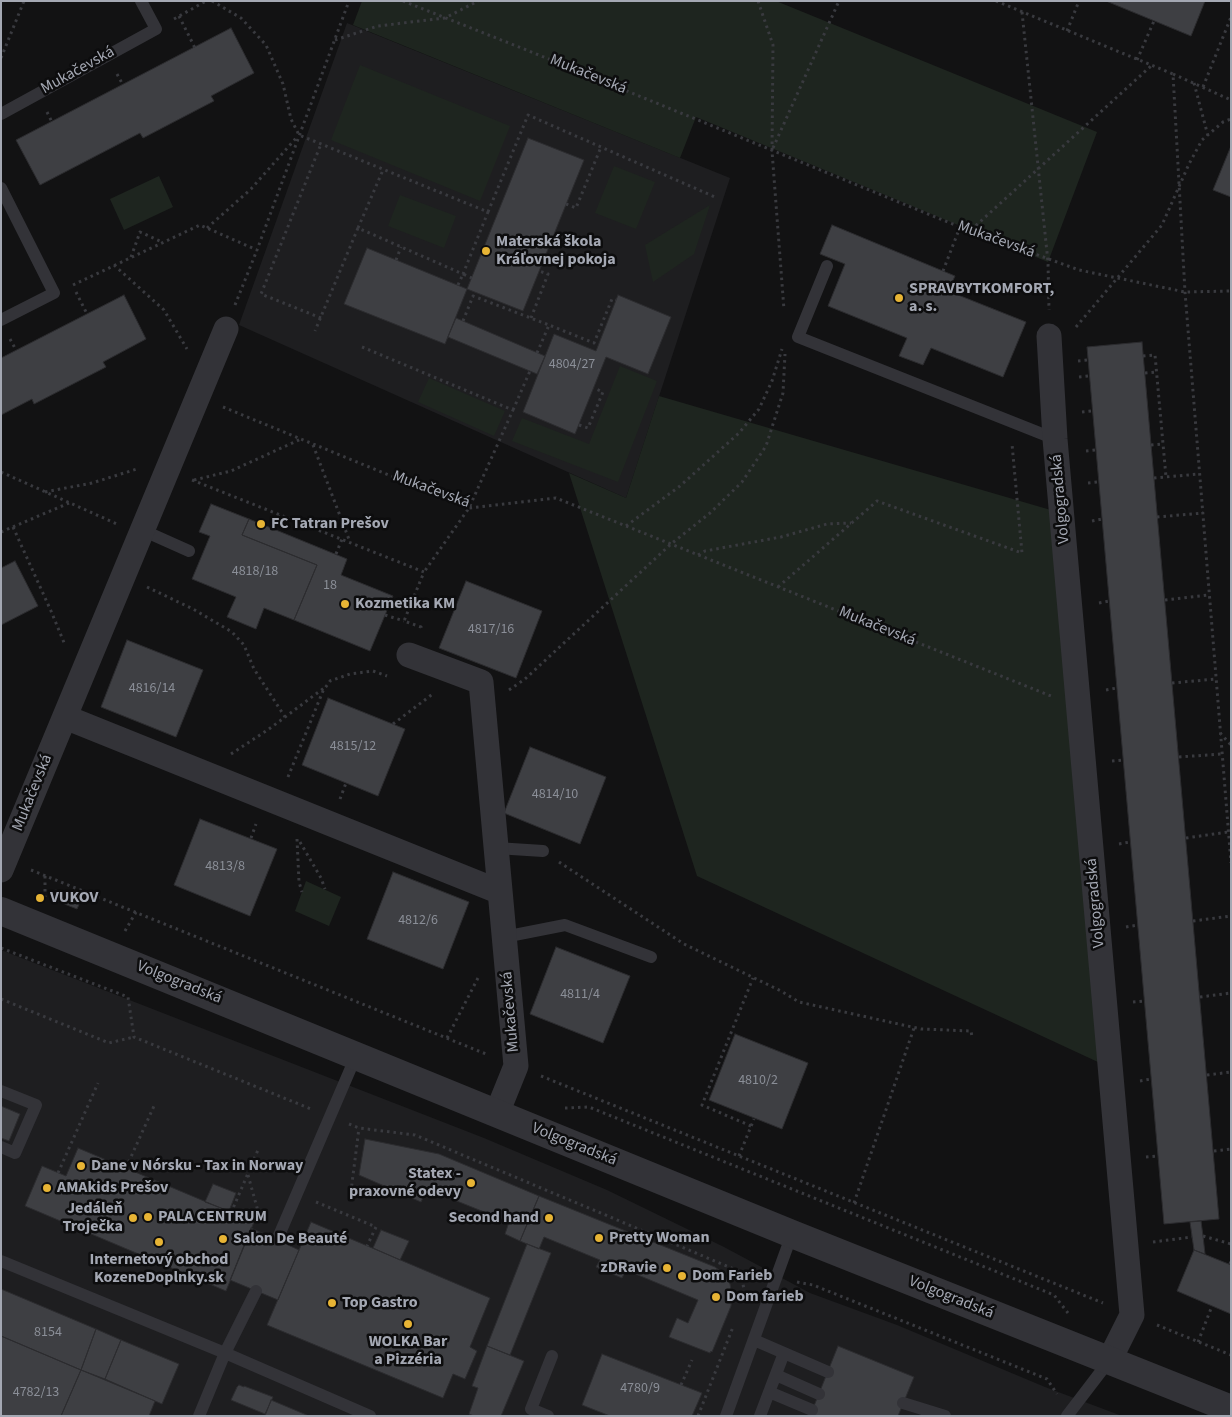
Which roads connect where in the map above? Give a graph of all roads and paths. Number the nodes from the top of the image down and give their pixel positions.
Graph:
1 (24, 1) edge
2 (141, 1) edge
3 (206, 1) edge
4 (212, 1) edge
5 (349, 1) edge
6 (402, 1) edge
7 (478, 1) edge
8 (758, 1) edge
9 (838, 1) edge
10 (996, 1) edge
11 (1079, 1) edge
12 (1022, 12) junction
13 (179, 16) junction
14 (1231, 16) edge
15 (444, 18) junction
16 (1154, 21) dead end
17 (156, 29) junction
18 (1067, 31) junction
19 (335, 40) junction
20 (194, 48) dead end
21 (1, 58) edge
22 (1137, 60) junction
23 (1151, 66) junction
24 (1173, 74) junction
25 (1194, 83) junction
26 (1203, 87) junction
27 (1231, 100) edge
28 (1, 114) edge
29 (1231, 119) edge
30 (299, 135) junction
31 (1208, 136) junction
32 (321, 144) junction
33 (601, 147) junction
34 (772, 151) junction
35 (1038, 169) junction
36 (383, 170) junction
37 (1, 188) edge
38 (1180, 189) junction
39 (715, 197) dead end
40 (566, 204) dead end
41 (488, 212) junction
42 (960, 227) junction
43 (207, 228) junction
44 (358, 228) junction
45 (971, 231) junction
46 (163, 242) junction
47 (401, 247) junction
48 (257, 250) junction
49 (130, 258) junction
50 (1048, 259) junction
51 (396, 260) dead end
52 (114, 265) junction
53 (827, 266) dead end
54 (539, 271) dead end
55 (943, 271) dead end
56 (463, 274) junction
57 (472, 278) dead end
58 (1117, 278) junction
59 (458, 285) dead end
60 (1231, 291) edge
61 (1185, 292) junction
62 (616, 300) dead end
63 (87, 314) dead end
64 (785, 316) dead end
65 (321, 318) junction
66 (531, 318) junction
67 (1, 320) edge
68 (463, 321) dead end
69 (549, 325) junction
70 (226, 329) joint
71 (315, 331) dead end
72 (1050, 336) joint
73 (362, 347) dead end
74 (537, 353) dead end
75 (1144, 356) dead end
76 (1088, 360) dead end
77 (1078, 361) dead end
78 (530, 371) dead end
79 (1145, 372) dead end
80 (1157, 372) junction
81 (1089, 376) dead end
82 (1079, 377) dead end
83 (594, 388) dead end
84 (199, 393) junction
85 (513, 410) junction
86 (1092, 411) dead end
87 (1082, 412) dead end
88 (1009, 421) junction
89 (580, 425) dead end
90 (302, 439) junction
91 (1055, 439) junction
92 (313, 444) junction
93 (1151, 444) dead end
94 (1163, 444) junction
95 (1096, 450) dead end
96 (1086, 451) dead end
97 (167, 470) junction
98 (1, 472) edge
99 (1199, 474) junction
100 (1166, 477) junction
101 (1154, 478) dead end
102 (194, 480) junction
103 (1098, 482) dead end
104 (1088, 483) dead end
105 (45, 492) junction
106 (69, 503) junction
107 (469, 508) junction
108 (1203, 513) junction
109 (279, 514) junction
110 (1157, 516) dead end
111 (1102, 519) dead end
112 (1092, 521) dead end
113 (852, 523) junction
114 (626, 526) junction
115 (13, 527) junction
116 (273, 529) dead end
117 (1, 532) edge
118 (141, 533) junction
119 (342, 539) junction
120 (350, 542) junction
121 (671, 544) junction
122 (189, 551) dead end
123 (336, 554) dead end
124 (698, 555) junction
125 (424, 572) junction
126 (142, 584) dead end
127 (778, 587) junction
128 (1209, 595) junction
129 (1165, 600) dead end
130 (1109, 602) dead end
131 (1099, 603) dead end
132 (385, 615) dead end
133 (404, 621) junction
134 (409, 655) joint
135 (458, 673) junction
136 (387, 676) dead end
137 (1216, 679) junction
138 (79, 682) junction
139 (1172, 683) dead end
140 (326, 686) junction
141 (1117, 688) dead end
142 (1106, 690) dead end
143 (484, 707) junction
144 (1079, 708) junction
145 (65, 717) junction
146 (285, 717) junction
147 (393, 724) dead end
148 (1220, 733) junction
149 (1231, 745) edge
150 (1222, 754) junction
151 (1179, 757) dead end
152 (1123, 760) dead end
153 (1112, 761) dead end
154 (206, 774) junction
155 (278, 803) junction
156 (1229, 834) edge
157 (1186, 838) dead end
158 (1130, 842) dead end
159 (1119, 844) dead end
160 (496, 848) junction
161 (543, 851) joint
162 (1231, 863) edge
163 (3, 865) edge
164 (324, 890) dead end
165 (302, 892) dead end
166 (500, 892) junction
167 (1, 910) edge
168 (1231, 916) edge
169 (1193, 920) dead end
170 (1138, 925) dead end
171 (1126, 927) dead end
172 (504, 937) junction
173 (1, 948) edge
174 (651, 957) dead end
175 (482, 971) dead end
176 (753, 978) junction
177 (1231, 993) edge
178 (1200, 997) dead end
179 (1, 999) edge
180 (1144, 1001) dead end
181 (1133, 1002) dead end
182 (914, 1028) junction
183 (134, 1037) junction
184 (972, 1037) dead end
185 (447, 1038) junction
186 (356, 1056) junction
187 (516, 1066) junction
188 (1231, 1072) edge
189 (1206, 1074) dead end
190 (1151, 1079) dead end
191 (1139, 1081) dead end
192 (98, 1083) dead end
193 (1, 1091) edge
194 (154, 1106) dead end
195 (561, 1109) dead end
196 (497, 1113) junction
197 (330, 1116) junction
198 (754, 1118) dead end
199 (751, 1126) junction
200 (359, 1128) junction
201 (1, 1147) edge
202 (1231, 1149) edge
203 (258, 1150) dead end
204 (1214, 1151) dead end
205 (739, 1156) junction
206 (1158, 1156) dead end
207 (1145, 1157) dead end
208 (126, 1168) dead end
209 (58, 1173) dead end
210 (248, 1174) junction
211 (298, 1194) junction
212 (350, 1199) dead end
213 (854, 1203) junction
214 (231, 1213) dead end
215 (263, 1226) dead end
216 (792, 1234) junction
217 (1192, 1236) dead end
218 (1203, 1236) dead end
219 (277, 1240) dead end
220 (1231, 1244) edge
221 (1126, 1245) junction
222 (368, 1246) dead end
223 (1, 1261) edge
224 (741, 1272) junction
225 (776, 1278) junction
226 (256, 1291) dead end
227 (742, 1305) dead end
228 (1212, 1306) dead end
229 (1132, 1315) junction
230 (1072, 1317) dead end
231 (734, 1323) dead end
232 (754, 1340) junction
233 (1198, 1342) junction
234 (225, 1353) junction
235 (784, 1353) junction
236 (1231, 1355) edge
237 (552, 1356) dead end
238 (692, 1360) dead end
239 (1109, 1361) junction
240 (828, 1372) dead end
241 (776, 1375) junction
242 (681, 1385) dead end
243 (769, 1392) junction
244 (819, 1394) dead end
245 (903, 1403) dead end
246 (1231, 1409) edge
247 (812, 1410) dead end
248 (1068, 1414) edge
249 (199, 1416) edge
250 (370, 1416) edge
251 (548, 1416) edge
252 (698, 1416) edge
253 (726, 1416) edge
254 (760, 1416) edge
255 (945, 1416) edge

1 - 21 path
2 - 17 lane
3 - 13 path
4 - 30 path
5 - 19 path
6 - 15 path, Mukačevská
7 - 15 path
8 - 34 path
9 - 34 path
10 - 12 path
11 - 18 path
12 - 18 path
12 - 35 path
13 - 17 path
13 - 20 path
14 - 26 path
15 - 19 path
15 - 34 path, Mukačevská
16 - 22 path
17 - 28 lane, Mukačevská
18 - 22 path
19 - 30 path
22 - 23 path
23 - 24 path
23 - 35 path
24 - 25 path
24 - 38 path
25 - 26 path
25 - 31 path
26 - 27 path
29 - 31 path
30 - 32 path
30 - 43 path
30 - 48 path
31 - 38 path
32 - 36 path
32 - 65 path
33 - 39 path
33 - 40 path
33 - 41 path
34 - 42 path, Mukačevská
34 - 64 path
35 - 45 path
35 - 50 path
36 - 41 path
36 - 44 path
37 - 67 lane
38 - 58 path
38 - 61 path
41 - 56 path
42 - 45 path, Mukačevská
42 - 55 path
43 - 46 path
43 - 48 path
44 - 47 path
44 - 65 path
45 - 50 path, Mukačevská
46 - 49 path
46 - 49 path
47 - 51 path
47 - 56 path
48 - 70 path
49 - 52 path
50 - 58 path, Mukačevská
50 - 72 path
52 - 63 path
52 - 84 path
53 - 88 lane, Volgogradská
54 - 66 path
56 - 57 path
56 - 59 path
58 - 61 path, Mukačevská
60 - 61 path, Mukačevská
61 - 99 path
62 - 69 path
65 - 71 path
66 - 68 path
66 - 69 path
69 - 74 path
70 - 84 street, Mukačevská
72 - 91 street, Volgogradská
73 - 85 path
75 - 80 path
76 - 77 path
78 - 85 path
79 - 80 path
80 - 94 path
81 - 82 path
83 - 89 path
84 - 90 path, Mukačevská
84 - 97 street, Mukačevská
85 - 107 path
86 - 87 path
88 - 91 lane, Volgogradská
88 - 113 path
90 - 92 path, Mukačevská
90 - 102 path
91 - 144 street, Volgogradská
92 - 107 path, Mukačevská
92 - 120 path
93 - 94 path
94 - 100 path
95 - 96 path
97 - 102 path
97 - 105 path
97 - 118 street, Mukačevská
98 - 105 path
99 - 100 path
99 - 108 path
100 - 101 path
102 - 109 path
103 - 104 path
105 - 106 path
106 - 115 path
106 - 118 path
107 - 114 path, Mukačevská
107 - 125 path
108 - 110 path
108 - 128 path
109 - 116 path
109 - 119 path
111 - 112 path
113 - 124 path
113 - 127 path
114 - 121 path, Mukačevská
114 - 121 path
115 - 117 path
115 - 138 path
118 - 122 lane
118 - 138 street, Mukačevská
119 - 120 path
119 - 123 path
120 - 125 path
121 - 124 path, Mukačevská
121 - 143 path
124 - 127 path, Mukačevská
125 - 133 path
126 - 146 path
127 - 144 path, Mukačevská
128 - 129 path
128 - 137 path
130 - 131 path
132 - 133 path
133 - 134 path
134 - 135 street, Mukačevská
135 - 143 street, Mukačevská
135 - 147 path
136 - 140 path
137 - 139 path
137 - 148 path
138 - 145 street, Mukačevská
140 - 146 path
140 - 155 path
141 - 142 path
143 - 160 street, Mukačevská
144 - 221 street, Volgogradská
145 - 154 street
145 - 163 street, Mukačevská
146 - 154 path
148 - 149 path
148 - 150 path
150 - 151 path
150 - 156 path
152 - 153 path
154 - 155 street
155 - 166 street
156 - 157 path
156 - 162 path
158 - 159 path
160 - 161 lane
160 - 166 street, Mukačevská
161 - 176 path
163 - 185 path
164 - 165 path
166 - 172 street, Mukačevská
167 - 186 street, Volgogradská
168 - 169 path
170 - 171 path
172 - 174 lane
172 - 187 street, Mukačevská
173 - 183 path
175 - 185 path
176 - 182 path
176 - 199 path
177 - 178 path
179 - 183 path
180 - 181 path
182 - 184 path
182 - 213 path
183 - 197 path
185 - 187 path
186 - 196 street, Volgogradská
186 - 197 lane
187 - 196 street, Mukačevská
187 - 205 path
188 - 189 path
190 - 191 path
192 - 209 path
193 - 201 lane
194 - 208 path
195 - 230 path
196 - 216 street, Volgogradská
197 - 200 path
197 - 211 lane
198 - 199 path
199 - 205 path
200 - 212 path
200 - 224 path
202 - 204 path
203 - 210 path
205 - 213 path
206 - 207 path
210 - 214 path
210 - 215 path
211 - 219 lane
211 - 222 path
213 - 229 path
216 - 225 lane
216 - 239 street, Volgogradská
217 - 221 path
218 - 220 path
221 - 229 street, Volgogradská
223 - 234 lane
224 - 225 path
224 - 227 path
225 - 232 lane
225 - 248 path
226 - 234 lane
228 - 233 path
229 - 233 path
229 - 239 street
231 - 252 path
232 - 235 lane
232 - 253 lane
233 - 236 path
234 - 249 lane
234 - 250 lane
235 - 240 lane
235 - 241 lane
237 - 251 lane
238 - 242 path
239 - 246 street, Volgogradská
239 - 248 lane
241 - 243 lane
241 - 244 lane
243 - 247 lane
243 - 254 lane
245 - 255 lane

